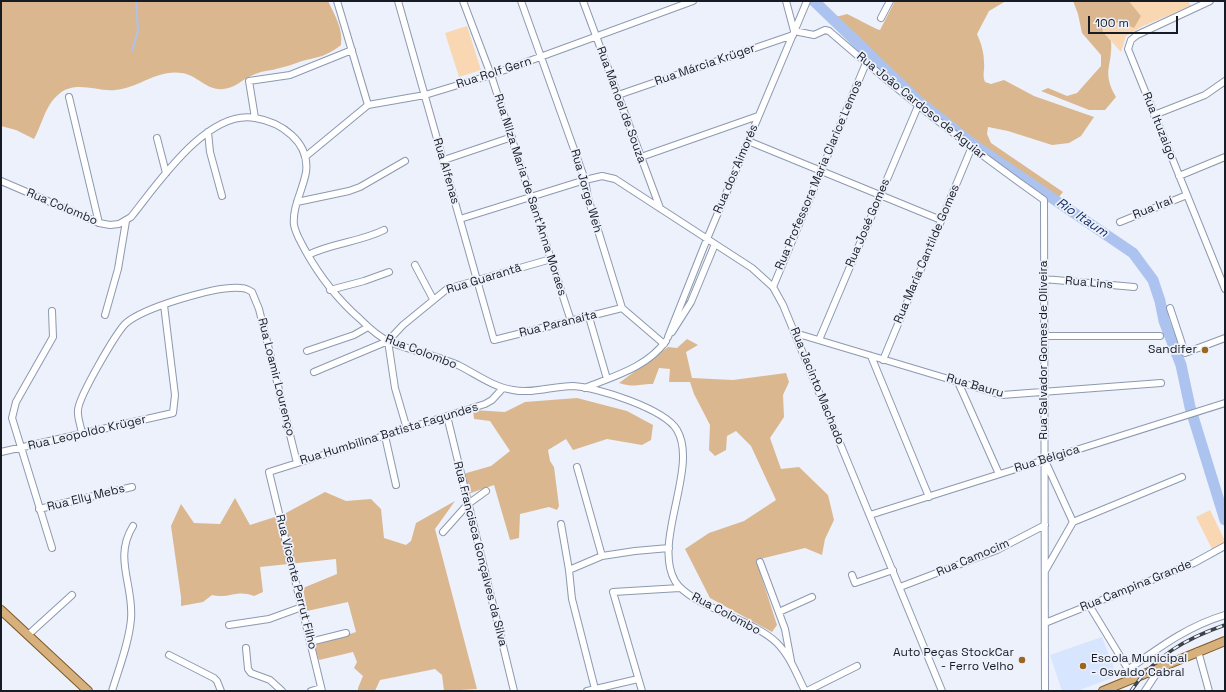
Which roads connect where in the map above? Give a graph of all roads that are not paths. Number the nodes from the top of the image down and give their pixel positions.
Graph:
1 (337, 1) edge
2 (398, 1) edge
3 (463, 1) edge
4 (520, 1) edge
5 (583, 1) edge
6 (693, 1) edge
7 (786, 1) edge
8 (807, 1) edge
9 (890, 1) edge
10 (1207, 2) edge
11 (881, 18) dead end
12 (794, 33) junction
13 (597, 37) junction
14 (352, 50) junction
15 (541, 57) junction
16 (866, 63) junction
17 (491, 75) junction
18 (1225, 81) edge
19 (425, 95) junction
20 (618, 95) junction
21 (69, 97) dead end
22 (368, 105) junction
23 (918, 106) junction
24 (1154, 115) junction
25 (758, 116) junction
26 (255, 118) junction
27 (208, 132) junction
28 (512, 137) junction
29 (157, 138) dead end
30 (748, 141) junction
31 (971, 149) junction
32 (305, 157) junction
33 (641, 157) junction
34 (1225, 157) edge
35 (444, 160) junction
36 (405, 161) dead end
37 (821, 171) junction
38 (166, 173) junction
39 (1179, 176) junction
40 (586, 180) junction
41 (1, 181) edge
42 (880, 195) junction
43 (1187, 195) junction
44 (222, 196) dead end
45 (531, 197) junction
46 (1044, 200) joint
47 (297, 202) junction
48 (660, 208) junction
49 (460, 219) junction
50 (941, 220) junction
51 (126, 221) junction
52 (1120, 222) dead end
53 (99, 223) junction
54 (384, 230) dead end
55 (707, 239) junction
56 (715, 244) junction
57 (308, 255) junction
58 (551, 259) junction
59 (415, 265) dead end
60 (389, 272) dead end
61 (1044, 279) junction
62 (477, 280) junction
63 (773, 287) junction
64 (1134, 287) dead end
65 (1225, 289) edge
66 (330, 290) junction
67 (433, 299) junction
68 (164, 305) junction
69 (622, 308) junction
70 (1170, 308) dead end
71 (52, 311) dead end
72 (105, 315) dead end
73 (589, 317) junction
74 (572, 321) junction
75 (368, 327) junction
76 (795, 333) junction
77 (1044, 336) junction
78 (1160, 336) dead end
79 (668, 337) junction
80 (1225, 338) edge
81 (494, 340) joint
82 (819, 340) junction
83 (388, 341) junction
84 (664, 344) junction
85 (308, 351) dead end
86 (871, 356) junction
87 (883, 360) junction
88 (314, 372) dead end
89 (607, 379) junction
90 (958, 382) junction
91 (1161, 383) dead end
92 (503, 388) junction
93 (584, 388) junction
94 (1044, 393) junction
95 (1225, 403) edge
96 (446, 416) junction
97 (407, 429) junction
98 (82, 434) junction
99 (385, 436) junction
100 (20, 448) junction
101 (1, 452) edge
102 (1045, 460) junction
103 (297, 463) junction
104 (577, 467) dead end
105 (269, 472) joint
106 (999, 474) junction
107 (1182, 478) dead end
108 (396, 484) dead end
109 (132, 487) dead end
110 (486, 491) dead end
111 (928, 496) junction
112 (468, 504) junction
113 (39, 509) junction
114 (870, 515) junction
115 (1073, 522) junction
116 (561, 524) dead end
117 (1045, 525) junction
118 (133, 526) dead end
119 (443, 532) dead end
120 (1225, 546) edge
121 (52, 548) dead end
122 (669, 548) junction
123 (602, 556) junction
124 (760, 562) dead end
125 (569, 570) junction
126 (892, 570) junction
127 (1045, 572) junction
128 (852, 575) dead end
129 (900, 587) junction
130 (680, 588) junction
131 (72, 595) dead end
132 (812, 597) dead end
133 (1089, 605) junction
134 (302, 607) junction
135 (1, 610) edge
136 (778, 612) junction
137 (1225, 615) edge
138 (1045, 623) junction
139 (229, 625) dead end
140 (346, 633) dead end
141 (28, 635) junction
142 (1225, 641) edge
143 (310, 642) junction
144 (246, 648) dead end
145 (1198, 651) junction
146 (169, 656) dead end
147 (792, 665) junction
148 (857, 666) dead end
149 (1160, 668) junction
150 (1129, 670) junction
151 (638, 678) junction
152 (1134, 679) junction
153 (595, 689) junction
154 (322, 690) edge
155 (88, 691) edge
156 (112, 691) edge
157 (222, 691) edge
158 (282, 691) edge
159 (311, 691) edge
160 (514, 691) edge
161 (587, 691) edge
162 (642, 691) edge
163 (806, 691) edge
164 (942, 691) edge
165 (1046, 691) edge
166 (1103, 691) edge
167 (1146, 691) edge
168 (1209, 691) edge

1 - 14 street
2 - 19 street, Rua Alfenas
3 - 17 street, Rua Nilza Maria de Sant'Anna Moraes
4 - 15 street, Rua Jorge Weh
5 - 13 street, Rua Manoel de Souza
6 - 13 street, Rua Rolf Gern
7 - 12 street
8 - 12 street, Rua dos Aimorés
9 - 11 street
10 - 24 street, Rua Ituzaigo
12 - 16 street, Rua João Cardoso de Aguiar
12 - 20 street, Rua Márcia Krüger
12 - 25 street, Rua dos Aimorés
13 - 15 street, Rua Rolf Gern
13 - 20 street, Rua Manoel de Souza
14 - 22 street
14 - 26 street
15 - 17 street, Rua Rolf Gern
15 - 40 street, Rua Jorge Weh
16 - 23 street, Rua João Cardoso de Aguiar
16 - 37 street, Rua Professora Maria Clarice Lemos
17 - 19 street, Rua Rolf Gern
17 - 28 street, Rua Nilza Maria de Sant'Anna Moraes
18 - 24 street
19 - 22 street, Rua Rolf Gern
19 - 35 street, Rua Alfenas
20 - 33 street, Rua Manoel de Souza
21 - 53 street
22 - 32 street, Rua Rolf Gern
23 - 31 street, Rua João Cardoso de Aguiar
23 - 42 street, Rua José Gomes
24 - 39 street, Rua Ituzaigo
25 - 30 street, Rua dos Aimorés
25 - 33 street
26 - 27 street, Rua Colombo
26 - 32 street, Rua Colombo
27 - 38 street, Rua Colombo
27 - 44 street
28 - 35 street
28 - 45 street, Rua Nilza Maria de Sant'Anna Moraes
29 - 38 street
30 - 37 street
30 - 55 street, Rua dos Aimorés
31 - 46 street, Rua João Cardoso de Aguiar
31 - 50 street, Rua Maria Cantilde Gomes
32 - 47 street, Rua Colombo
33 - 48 street, Rua Manoel de Souza
34 - 39 street
35 - 49 street, Rua Alfenas
36 - 47 street
37 - 42 street
37 - 63 street, Rua Professora Maria Clarice Lemos
38 - 51 street, Rua Colombo
39 - 43 street, Rua Ituzaigo
40 - 45 street, Rua Jacinto Machado
40 - 48 street, Rua Jacinto Machado
40 - 69 street, Rua Jorge Weh
41 - 53 street, Rua Colombo
42 - 50 street
42 - 82 street, Rua José Gomes
43 - 52 street, Rua Iraí
43 - 65 street, Rua Ituzaigo
45 - 49 street, Rua Jacinto Machado
45 - 58 street, Rua Nilza Maria de Sant'Anna Moraes
46 - 61 street, Rua Salvador Gomes de Oliveira
47 - 57 street, Rua Colombo
48 - 55 street, Rua Jacinto Machado
49 - 62 street, Rua Alfenas
50 - 87 street, Rua Maria Cantilde Gomes
51 - 53 street, Rua Colombo
51 - 72 street
54 - 57 street
55 - 56 street, Rua Jacinto Machado
55 - 79 street, Rua dos Aimorés
56 - 63 street, Rua Jacinto Machado
56 - 79 street, Rua dos Aimorés
57 - 66 street, Rua Colombo
58 - 62 street, Rua Guarantã
58 - 74 street, Rua Nilza Maria de Sant'Anna Moraes
59 - 67 street
60 - 66 street
61 - 64 street, Rua Lins
61 - 77 street, Rua Salvador Gomes de Oliveira
62 - 67 street, Rua Guarantã
62 - 81 street, Rua Alfenas
63 - 76 street, Rua Jacinto Machado
66 - 75 street, Rua Colombo
67 - 83 street, Rua Guarantã
68 - 98 street
68 - 98 street, Rua Leopoldo Krüger
68 - 103 street, Rua Loamir Lourenço
69 - 73 street, Rua Paranaíta
69 - 84 street
70 - 80 street
71 - 100 street
73 - 74 street, Rua Paranaíta
73 - 89 street
74 - 81 street, Rua Paranaíta
75 - 83 street, Rua Colombo
75 - 85 street
76 - 82 street, Rua Bauru
76 - 114 street, Rua Jacinto Machado
77 - 78 street
77 - 94 street, Rua Salvador Gomes de Oliveira
79 - 84 street, Rua dos Aimorés
82 - 86 street, Rua Bauru
83 - 88 street
83 - 92 street, Rua Colombo
83 - 97 street
84 - 89 street, Rua dos Aimorés
86 - 87 street, Rua Bauru
86 - 111 street
87 - 90 street, Rua Bauru
89 - 93 street, Rua dos Aimorés
90 - 94 street, Rua Bauru
90 - 106 street
91 - 94 street, Rua Bauru
92 - 93 street, Rua Colombo
92 - 96 street, Rua Humbilina Batista Fagundes
93 - 122 street, Rua Colombo
94 - 102 street, Rua Salvador Gomes de Oliveira
95 - 102 street, Rua Bélgica
96 - 97 street, Rua Humbilina Batista Fagundes
96 - 112 street, Rua Francisca Gonçalves da Silva
97 - 99 street, Rua Humbilina Batista Fagundes
98 - 100 street, Rua Leopoldo Krüger
99 - 103 street, Rua Humbilina Batista Fagundes
99 - 108 street
100 - 101 street, Rua Leopoldo Krüger
100 - 113 street
102 - 106 street, Rua Bélgica
102 - 115 street
102 - 117 street, Rua Salvador Gomes de Oliveira
103 - 105 street, Rua Humbilina Batista Fagundes
104 - 123 street
105 - 134 street, Rua Vicente Perrut Filho
106 - 111 street, Rua Bélgica
107 - 115 street
109 - 113 street, Rua Elly Mebs
110 - 112 street
111 - 114 street, Rua Bélgica
112 - 119 street
112 - 160 street, Rua Francisca Gonçalves da Silva
113 - 121 street
114 - 126 street, Rua Jacinto Machado
115 - 127 street
116 - 125 street
117 - 127 street, Rua Salvador Gomes de Oliveira
117 - 129 street, Rua Camocim
118 - 156 street
120 - 133 street, Rua Campina Grande
122 - 123 street
122 - 130 street, Rua Colombo
123 - 125 street
124 - 136 street
125 - 153 street
126 - 128 street
126 - 129 street, Rua Jacinto Machado
127 - 138 street, Rua Salvador Gomes de Oliveira
129 - 164 street, Rua Jacinto Machado
130 - 147 street, Rua Colombo
130 - 151 street
131 - 141 street
132 - 136 street
133 - 138 street, Rua Campina Grande
133 - 150 street
134 - 139 street
134 - 143 street, Rua Vicente Perrut Filho
135 - 141 main road
136 - 147 street
137 - 150 street
138 - 165 street, Rua Salvador Gomes de Oliveira
140 - 143 street
141 - 155 main road
142 - 145 main road
143 - 154 street, Rua Vicente Perrut Filho
144 - 158 street
145 - 149 main road
145 - 168 street
146 - 157 street
147 - 163 street, Rua Colombo
148 - 163 street
149 - 152 main road
149 - 167 street
150 - 152 street
151 - 153 street
151 - 162 street
152 - 166 main road
153 - 161 street
154 - 159 street

